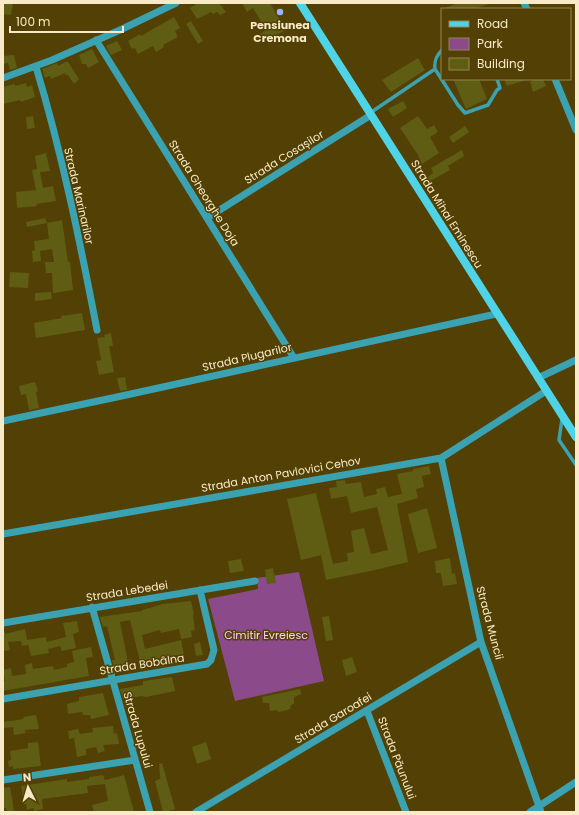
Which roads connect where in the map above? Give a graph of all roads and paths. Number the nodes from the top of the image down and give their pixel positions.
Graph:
1 (176, 3) edge
2 (300, 3) edge
3 (96, 40) junction
4 (441, 51) edge
5 (36, 67) junction
6 (435, 69) junction
7 (3, 78) edge
8 (441, 78) edge
9 (442, 80) edge
10 (497, 80) edge
11 (555, 80) edge
12 (371, 114) junction
13 (576, 130) edge
14 (207, 218) junction
15 (496, 314) junction
16 (97, 330) dead end
17 (294, 358) junction
18 (576, 360) edge
19 (538, 378) junction
20 (546, 391) junction
21 (562, 416) junction
22 (3, 421) edge
23 (576, 437) edge
24 (441, 458) junction
25 (576, 465) edge
26 (3, 534) edge
27 (255, 581) dead end
28 (200, 590) junction
29 (92, 608) junction
30 (3, 623) edge
31 (481, 642) junction
32 (112, 680) junction
33 (3, 699) edge
34 (367, 711) junction
35 (135, 760) junction
36 (3, 780) edge
37 (576, 782) edge
38 (540, 809) edge
39 (150, 812) edge
40 (196, 812) edge
41 (406, 812) edge
42 (530, 812) edge

1 - 3 street
2 - 12 main road, Strada Mihai Eminescu
3 - 5 street
3 - 14 street, Strada Gheorghe Doja
4 - 6 lane
5 - 7 street
5 - 16 street, Strada Marinarilor
6 - 8 lane
6 - 12 lane
9 - 10 lane
11 - 13 street
12 - 14 street, Strada Cosașilor
12 - 15 main road, Strada Mihai Eminescu
14 - 17 street, Strada Gheorghe Doja
15 - 17 street, Strada Plugarilor
15 - 19 main road, Strada Mihai Eminescu
17 - 22 street, Strada Plugarilor
18 - 19 street
19 - 20 main road, Strada Mihai Eminescu
20 - 21 main road, Strada Mihai Eminescu
20 - 24 street, Strada Anton Pavlovici Cehov
21 - 23 main road, Strada Mihai Eminescu
21 - 25 lane
24 - 26 street, Strada Anton Pavlovici Cehov
24 - 31 street, Strada Muncii
27 - 28 street, Strada Lebedei
28 - 29 street, Strada Lebedei
28 - 32 street, Strada Bobâlna
29 - 30 street, Strada Lebedei
29 - 32 street, Strada Lupului
31 - 34 street, Strada Garoafei
31 - 38 street, Strada Muncii
32 - 33 street, Strada Bobâlna
32 - 35 street, Strada Lupului
34 - 40 street, Strada Garoafei
34 - 41 street, Strada Păunului
35 - 36 street
35 - 39 street, Strada Lupului
37 - 38 street
38 - 42 street

